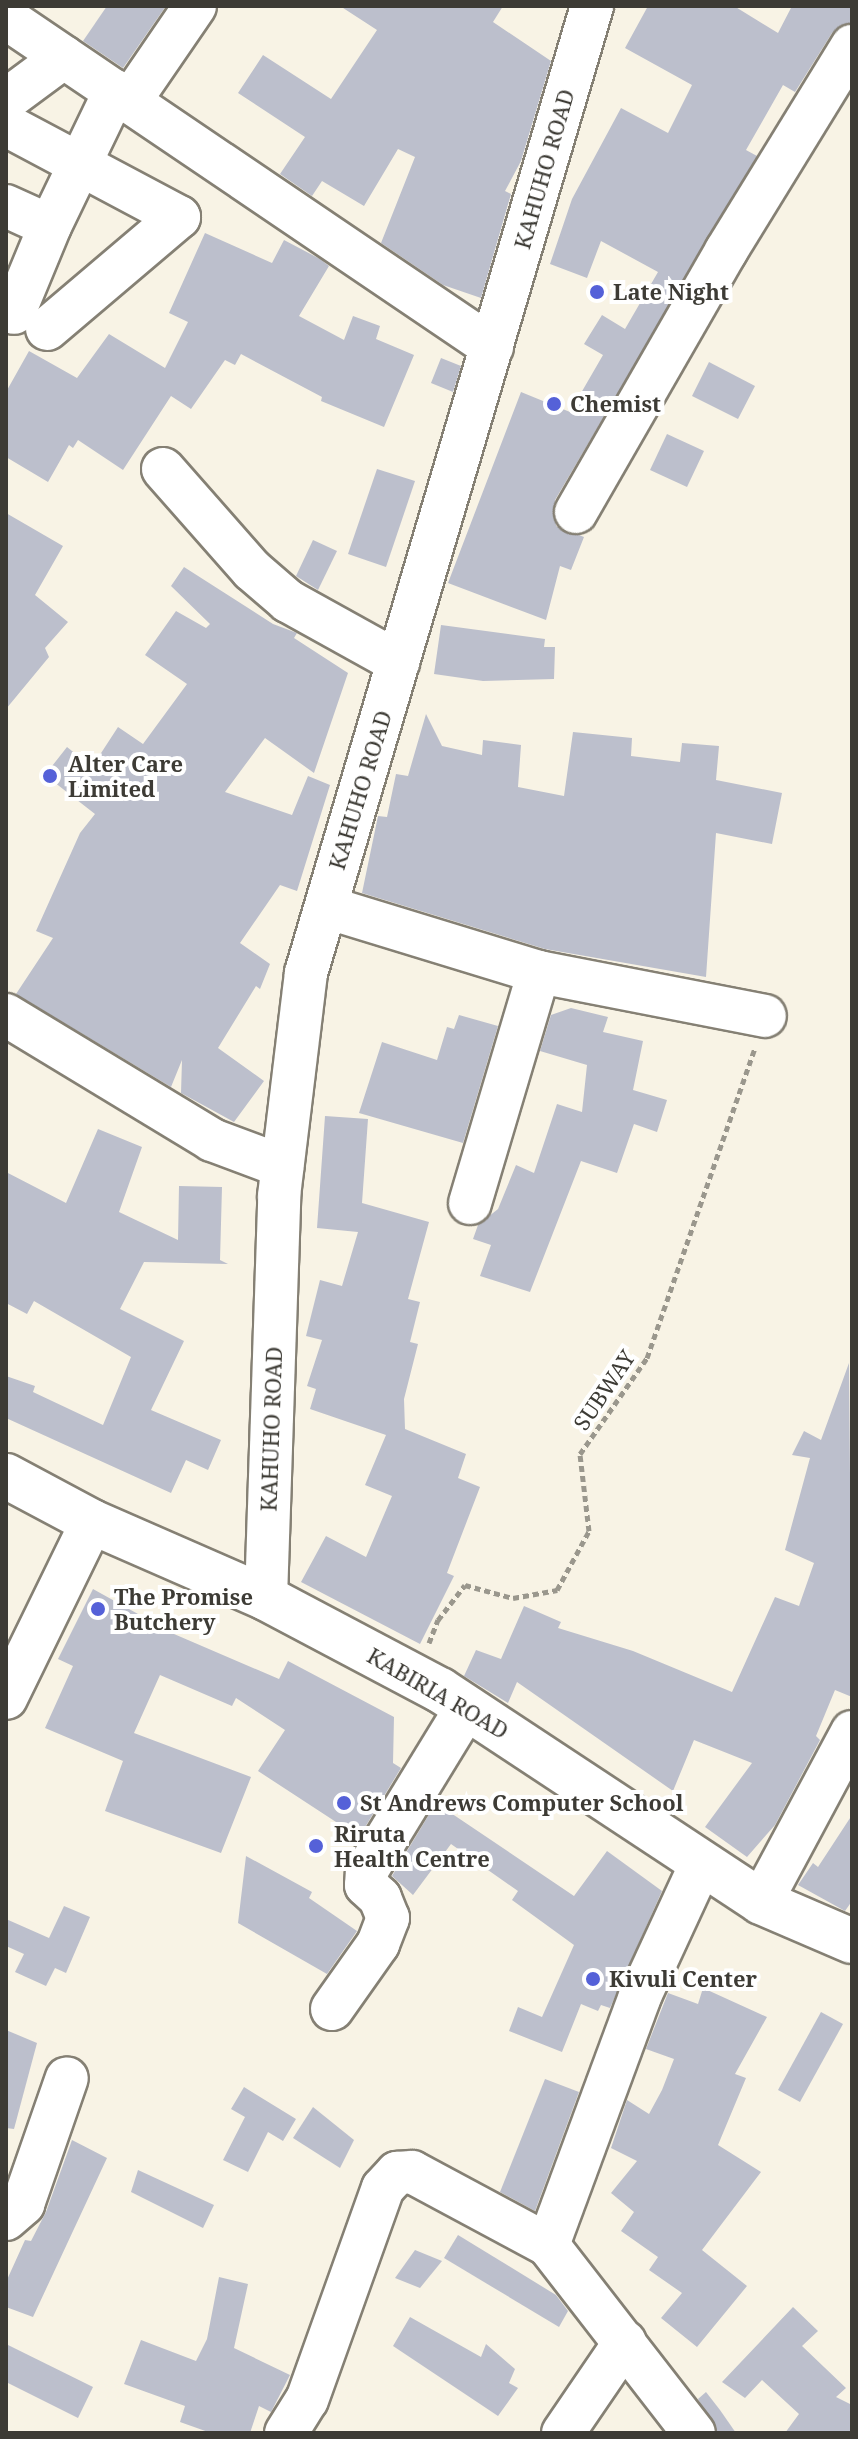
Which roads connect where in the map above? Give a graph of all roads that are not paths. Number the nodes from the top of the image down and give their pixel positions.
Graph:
1 (195, 6) edge
2 (592, 6) edge
3 (6, 18) edge
4 (852, 46) edge
5 (64, 57) junction
6 (123, 96) junction
7 (6, 100) edge
8 (6, 125) edge
9 (79, 167) junction
10 (6, 206) edge
11 (6, 221) edge
12 (50, 226) junction
13 (6, 228) edge
14 (492, 347) junction
15 (163, 469) dead end
16 (576, 512) dead end
17 (398, 662) junction
18 (326, 907) junction
19 (539, 972) junction
20 (6, 1015) edge
21 (765, 1016) road end
22 (282, 1166) junction
23 (470, 1203) dead end
24 (6, 1476) edge
25 (92, 1522) junction
26 (266, 1598) junction
27 (6, 1698) edge
28 (467, 1707) junction
29 (852, 1732) edge
30 (701, 1864) junction
31 (761, 1902) junction
32 (852, 1941) edge
33 (332, 2009) dead end
34 (67, 2078) dead end
35 (6, 2219) edge
36 (548, 2245) junction
37 (625, 2342) junction
38 (286, 2433) edge
39 (563, 2433) edge
40 (694, 2433) edge

1 - 6 street
2 - 14 street, KAHUHO ROAD
3 - 5 street
4 - 16 street
5 - 6 street
5 - 7 street
6 - 9 street
6 - 14 street
8 - 9 street
9 - 12 street
9 - 12 street
10 - 12 street
11 - 13 street
14 - 17 street, KAHUHO ROAD
15 - 17 street
17 - 18 street, KAHUHO ROAD
18 - 19 street
18 - 22 street, KAHUHO ROAD
19 - 21 street
19 - 23 street
20 - 22 street
22 - 26 street, KAHUHO ROAD
24 - 25 main road, KABIRIA ROAD
25 - 26 main road, KABIRIA ROAD
25 - 27 street
26 - 28 main road, KABIRIA ROAD
28 - 30 main road, KABIRIA ROAD
28 - 33 street
29 - 31 street
30 - 31 main road, KABIRIA ROAD
30 - 36 street
31 - 32 main road, KABIRIA ROAD
34 - 35 street
36 - 37 street
36 - 38 street
37 - 39 street
37 - 40 street

